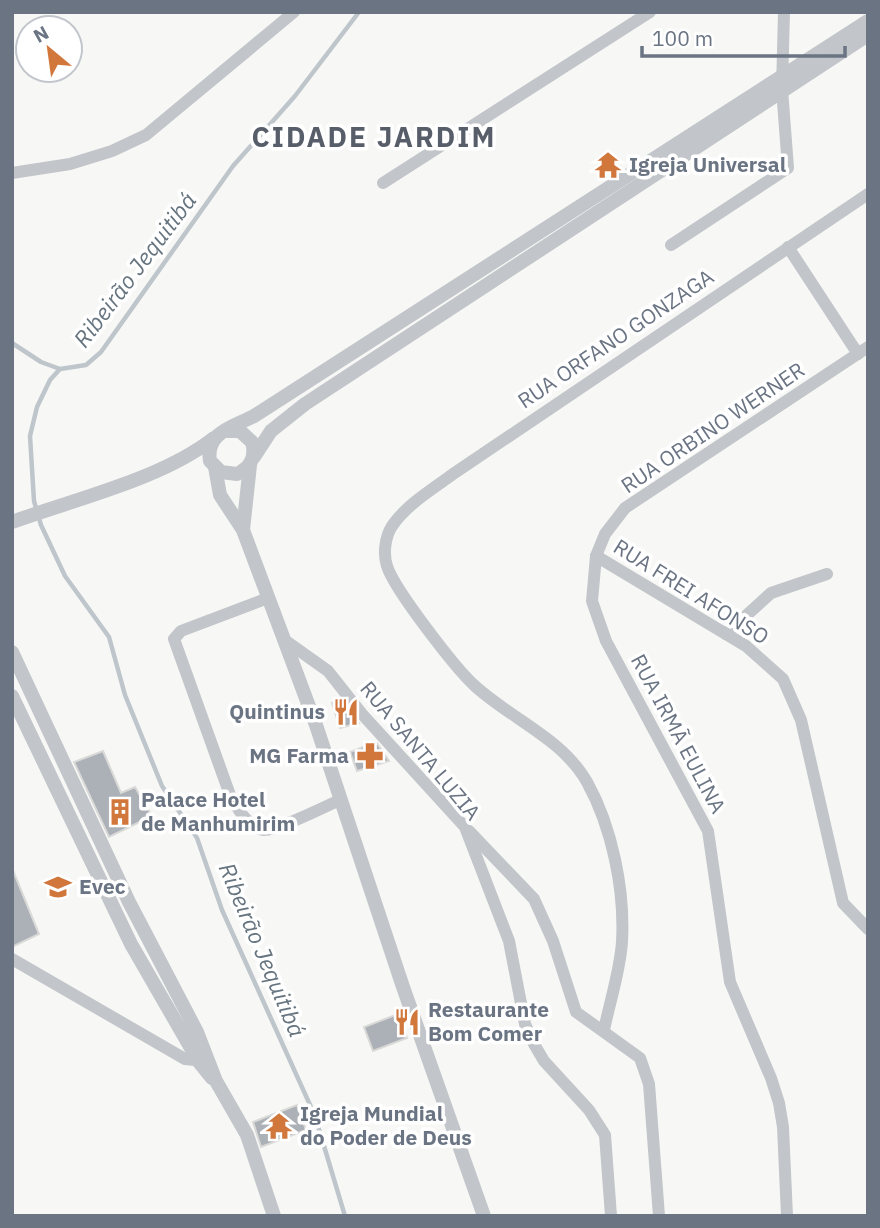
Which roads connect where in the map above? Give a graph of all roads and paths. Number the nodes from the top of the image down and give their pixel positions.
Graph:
1 (294, 12) edge
2 (650, 12) edge
3 (784, 12) edge
4 (868, 21) edge
5 (868, 36) edge
6 (782, 82) junction
7 (12, 173) edge
8 (383, 183) dead end
9 (868, 194) edge
10 (671, 245) dead end
11 (788, 247) junction
12 (863, 350) edge
13 (219, 434) junction
14 (252, 461) junction
15 (214, 466) junction
16 (162, 468) junction
17 (15, 521) edge
18 (243, 530) junction
19 (596, 556) junction
20 (827, 574) dead end
21 (268, 598) junction
22 (726, 634) junction
23 (283, 639) junction
24 (12, 652) edge
25 (16, 667) edge
26 (12, 696) edge
27 (51, 733) junction
28 (34, 741) junction
29 (80, 796) junction
30 (340, 800) junction
31 (65, 803) junction
32 (465, 827) junction
33 (137, 918) junction
34 (122, 926) junction
35 (868, 929) edge
36 (12, 959) edge
37 (181, 1001) junction
38 (167, 1009) junction
39 (604, 1030) junction
40 (204, 1061) junction
41 (657, 1191) junction
42 (274, 1216) edge
43 (484, 1216) edge
44 (611, 1216) edge
45 (649, 1216) edge
46 (659, 1216) edge
47 (787, 1216) edge

1 - 7 street
2 - 8 street
3 - 6 street
4 - 6 street
5 - 6 street
6 - 10 street
6 - 13 street
6 - 14 street
9 - 11 street, RUA ORFANO GONZAGA
11 - 12 street
11 - 39 street, RUA ORFANO GONZAGA
12 - 19 street, RUA ORBINO WERNER
13 - 14 street
13 - 15 street
13 - 16 street
14 - 15 street
14 - 18 street
15 - 16 street
15 - 18 street
16 - 17 street
18 - 21 street
19 - 22 street, RUA FREI AFONSO
19 - 47 street, RUA IRMÃ EULINA
20 - 22 street
21 - 23 street
21 - 30 street
22 - 35 street, RUA FREI AFONSO
23 - 30 street
23 - 32 street, RUA SANTA LUZIA
24 - 25 street
25 - 27 street
26 - 28 street
27 - 28 street
27 - 29 street
28 - 31 street
29 - 31 street
29 - 33 street
30 - 43 street
31 - 34 street
32 - 39 street
32 - 44 street, RUA SANTA LUZIA
33 - 34 street
33 - 37 street
34 - 38 street
36 - 40 street
37 - 38 street
37 - 40 street
38 - 40 street
39 - 41 street
40 - 42 street
41 - 45 street
41 - 46 street

